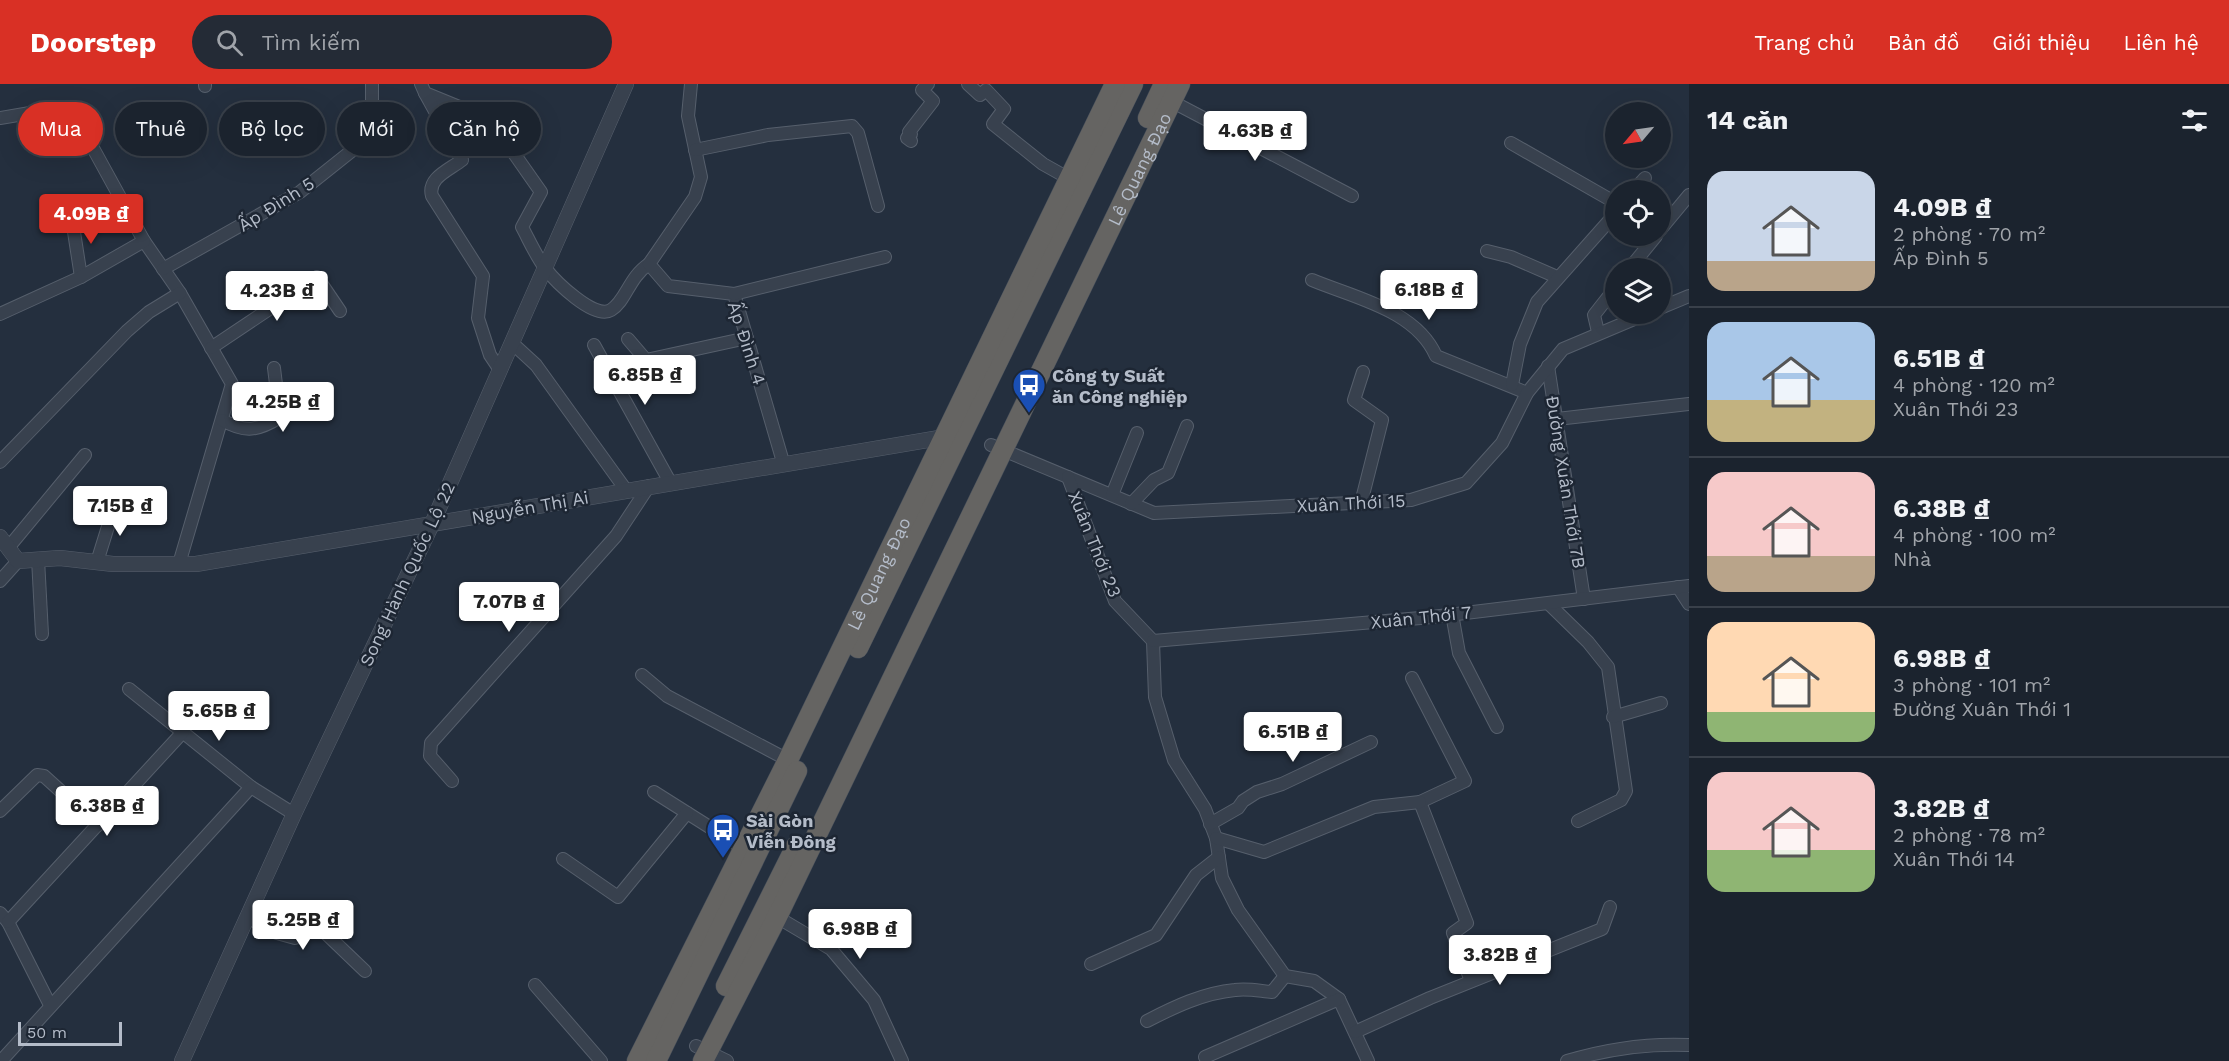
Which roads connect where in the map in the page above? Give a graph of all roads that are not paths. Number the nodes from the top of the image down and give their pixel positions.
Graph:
1 (372, 84) edge
2 (626, 84) edge
3 (691, 84) edge
4 (928, 84) edge
5 (968, 84) edge
6 (1115, 84) edge
7 (1134, 84) edge
8 (423, 88) edge
9 (1172, 90) edge
10 (18, 115) edge
11 (0, 118) edge
12 (911, 141) dead end
13 (1511, 143) dead end
14 (695, 150) junction
15 (97, 156) edge
16 (1068, 178) junction
17 (1689, 195) edge
18 (1352, 196) dead end
19 (1605, 198) edge
20 (878, 206) dead end
21 (1671, 217) edge
22 (72, 219) dead end
23 (1605, 225) edge
24 (144, 241) junction
25 (1648, 246) edge
26 (1487, 251) dead end
27 (885, 257) dead end
28 (1638, 258) edge
29 (649, 264) junction
30 (545, 268) junction
31 (163, 269) junction
32 (81, 277) junction
33 (1557, 277) junction
34 (1312, 280) dead end
35 (180, 293) junction
36 (734, 294) junction
37 (1689, 296) edge
38 (1605, 301) edge
39 (1671, 303) edge
40 (340, 310) dead end
41 (0, 314) edge
42 (1619, 324) edge
43 (1598, 332) junction
44 (747, 338) junction
45 (628, 339) dead end
46 (512, 342) junction
47 (594, 345) dead end
48 (212, 348) junction
49 (1548, 366) junction
50 (274, 368) dead end
51 (500, 370) junction
52 (1363, 372) dead end
53 (1512, 385) junction
54 (1527, 393) junction
55 (1689, 404) edge
56 (1557, 419) junction
57 (222, 420) junction
58 (1187, 426) dead end
59 (1137, 433) dead end
60 (954, 436) junction
61 (996, 447) junction
62 (85, 455) dead end
63 (0, 462) edge
64 (783, 462) junction
65 (1068, 477) junction
66 (670, 482) junction
67 (649, 486) junction
68 (626, 490) junction
69 (1112, 495) junction
70 (1361, 503) junction
71 (115, 504) dead end
72 (1131, 504) junction
73 (432, 524) junction
74 (4, 542) edge
75 (38, 559) junction
76 (18, 561) junction
77 (96, 562) junction
78 (179, 564) junction
79 (0, 581) edge
80 (1684, 587) edge
81 (1584, 599) junction
82 (1549, 604) junction
83 (1689, 604) edge
84 (1452, 614) junction
85 (42, 634) dead end
86 (1153, 641) junction
87 (642, 675) dead end
88 (1412, 678) dead end
89 (129, 689) dead end
90 (1661, 703) dead end
91 (1613, 717) junction
92 (1497, 727) dead end
93 (183, 732) junction
94 (1371, 742) dead end
95 (788, 760) junction
96 (452, 781) dead end
97 (251, 787) junction
98 (654, 792) dead end
99 (1420, 802) junction
100 (0, 811) edge
101 (687, 813) junction
102 (294, 814) junction
103 (1578, 821) dead end
104 (1210, 824) junction
105 (98, 825) junction
106 (1216, 838) junction
107 (749, 851) junction
108 (1219, 857) junction
109 (563, 860) dead end
110 (1610, 907) dead end
111 (771, 914) junction
112 (4, 917) edge
113 (247, 917) junction
114 (1091, 964) dead end
115 (366, 971) dead end
116 (1285, 976) junction
117 (1471, 981) junction
118 (535, 985) dead end
119 (1339, 999) junction
120 (50, 1005) junction
121 (1147, 1021) dead end
122 (1354, 1032) junction
123 (1689, 1045) edge
124 (699, 1055) edge
125 (1205, 1057) dead end
126 (2, 1059) edge
127 (182, 1061) edge
128 (601, 1061) edge
129 (637, 1061) edge
130 (656, 1061) edge
131 (727, 1061) edge
132 (902, 1061) edge
133 (1367, 1061) edge
134 (1567, 1061) edge

1 - 31 street, Ấp Đình 5
2 - 30 street, Song Hành Quốc Lộ 22
3 - 14 street
4 - 12 street
5 - 16 street
6 - 16 highway, Lê Quang Đạo
7 - 60 highway, Lê Quang Đạo
8 - 30 street
8 - 51 street
9 - 18 street
9 - 61 highway, Lê Quang Đạo
10 - 11 street
13 - 19 street
14 - 20 street
14 - 29 street
15 - 24 street
16 - 60 highway, Lê Quang Đạo
17 - 21 street
22 - 32 street
23 - 33 street
24 - 31 street
24 - 32 street
25 - 28 street
26 - 33 street
27 - 36 street
29 - 30 street
29 - 36 street, Ấp Đình 4
30 - 46 street, Song Hành Quốc Lộ 22
31 - 35 street
32 - 41 street
33 - 53 street
34 - 53 street
35 - 48 street
35 - 63 street
36 - 44 street, Ấp Đình 4
37 - 39 street
38 - 43 street
40 - 48 street
42 - 43 street, Xuân Thới 15
43 - 49 street, Xuân Thới 15
44 - 45 street
44 - 64 street, Ấp Đình 4
46 - 51 street, Song Hành Quốc Lộ 22
46 - 68 street
47 - 66 street
48 - 57 street
49 - 54 street, Xuân Thới 15
49 - 56 street, Đường Xuân Thới 7B
50 - 57 street
51 - 73 street, Song Hành Quốc Lộ 22
52 - 70 street
53 - 54 street
54 - 70 street, Xuân Thới 15
55 - 56 street
56 - 81 street, Đường Xuân Thới 7B
57 - 78 street
58 - 72 street
59 - 69 street
60 - 64 street, Nguyễn Thị Ai
60 - 95 highway, Lê Quang Đạo
60 - 107 highway, Lê Quang Đạo
61 - 65 street, Xuân Thới 15
61 - 111 highway, Lê Quang Đạo
62 - 74 street
64 - 66 street, Nguyễn Thị Ai
65 - 69 street, Xuân Thới 15
65 - 86 street, Xuân Thới 23
66 - 67 street, Nguyễn Thị Ai
67 - 68 street, Nguyễn Thị Ai
67 - 96 street
68 - 73 street, Nguyễn Thị Ai
69 - 72 street, Xuân Thới 15
70 - 72 street, Xuân Thới 15
71 - 77 street
73 - 78 street, Nguyễn Thị Ai
73 - 102 street, Song Hành Quốc Lộ 22
74 - 76 street
75 - 76 street, Nguyễn Thị Ai
75 - 77 street, Nguyễn Thị Ai
75 - 85 street
76 - 79 street
77 - 78 street, Nguyễn Thị Ai
80 - 81 street, Xuân Thới 7
80 - 83 street
81 - 82 street, Xuân Thới 7
82 - 84 street, Xuân Thới 7
82 - 91 street
84 - 86 street, Xuân Thới 7
84 - 92 street
86 - 104 street
87 - 95 street
88 - 99 street
89 - 93 street
90 - 91 street
91 - 103 street
93 - 97 street
93 - 105 street
94 - 104 street
95 - 107 highway, Lê Quang Đạo
97 - 102 street
97 - 120 street
98 - 101 street
99 - 106 street
99 - 117 street
100 - 105 street
101 - 107 street
101 - 109 street
102 - 113 street, Song Hành Quốc Lộ 22
104 - 106 street
105 - 112 street
106 - 108 street
107 - 129 highway, Lê Quang Đạo
107 - 130 highway, Lê Quang Đạo
108 - 114 street
108 - 116 street
110 - 117 street
111 - 124 highway, Lê Quang Đạo
111 - 132 street
112 - 120 street
113 - 115 street
113 - 127 street, Song Hành Quốc Lộ 22
116 - 119 street
116 - 121 street
117 - 122 street
118 - 128 street
119 - 122 street
119 - 125 street
120 - 126 street
122 - 133 street
123 - 134 street
124 - 131 street

